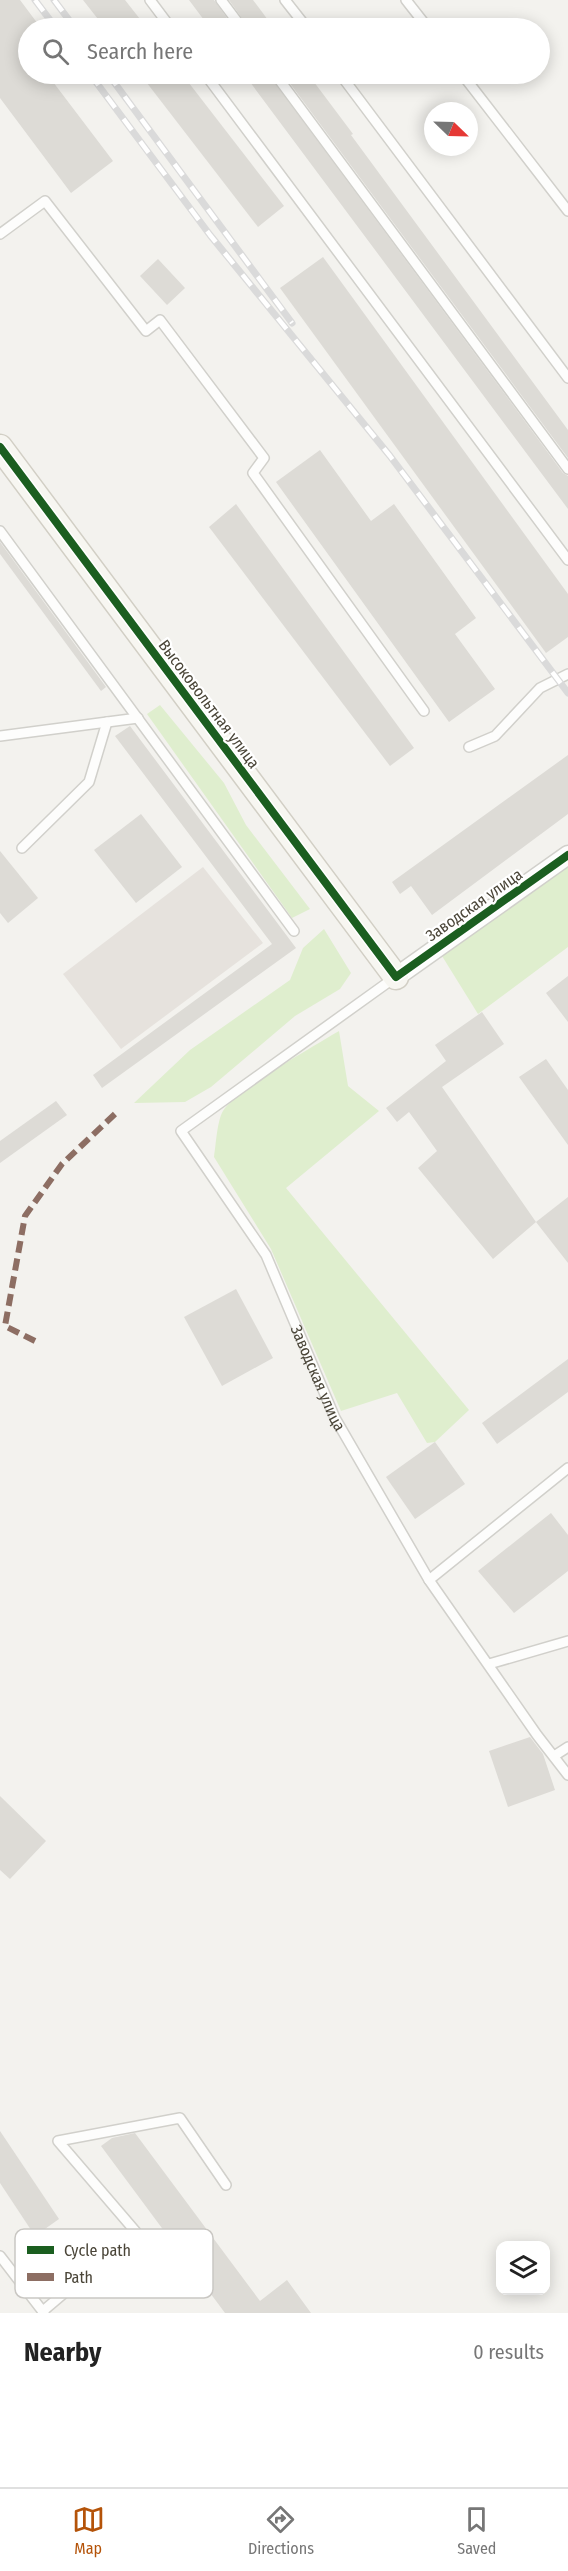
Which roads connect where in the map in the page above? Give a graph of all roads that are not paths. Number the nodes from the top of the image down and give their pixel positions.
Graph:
1 (150, 0) edge
2 (221, 0) edge
3 (285, 0) edge
4 (406, 0) edge
5 (164, 18) edge
6 (234, 18) edge
7 (299, 18) edge
8 (420, 18) edge
9 (212, 84) edge
10 (282, 84) edge
11 (348, 84) edge
12 (470, 84) edge
13 (568, 211) edge
14 (0, 234) edge
15 (568, 378) edge
16 (0, 447) edge
17 (568, 470) edge
18 (0, 531) edge
19 (568, 560) edge
20 (568, 674) edge
21 (424, 711) dead end
22 (138, 718) junction
23 (107, 722) junction
24 (0, 736) edge
25 (469, 747) dead end
26 (22, 848) dead end
27 (568, 855) edge
28 (294, 931) dead end
29 (396, 977) junction
30 (568, 1468) edge
31 (429, 1580) junction
32 (568, 1641) edge
33 (489, 1664) junction
34 (568, 1747) edge
35 (554, 1756) junction
36 (568, 1775) edge
37 (226, 2185) dead end
38 (133, 2229) edge
39 (0, 2256) edge
40 (15, 2276) edge
41 (32, 2298) edge
42 (59, 2298) edge
43 (43, 2312) edge

1 - 5 lane
2 - 6 lane
3 - 7 lane
4 - 8 lane
9 - 19 lane
10 - 17 lane
11 - 15 lane
12 - 13 lane
14 - 21 lane
16 - 29 street, Высоковольтная улица
18 - 22 lane
20 - 25 lane
22 - 23 lane
22 - 28 lane
23 - 24 lane
23 - 26 lane
27 - 29 street, Заводская улица
29 - 31 lane, Заводская улица
30 - 31 lane
31 - 33 lane, Заводская улица
32 - 33 lane
33 - 35 lane, Заводская улица
34 - 35 lane
35 - 36 lane, Заводская улица
37 - 38 lane
39 - 40 lane
41 - 43 lane
42 - 43 lane

